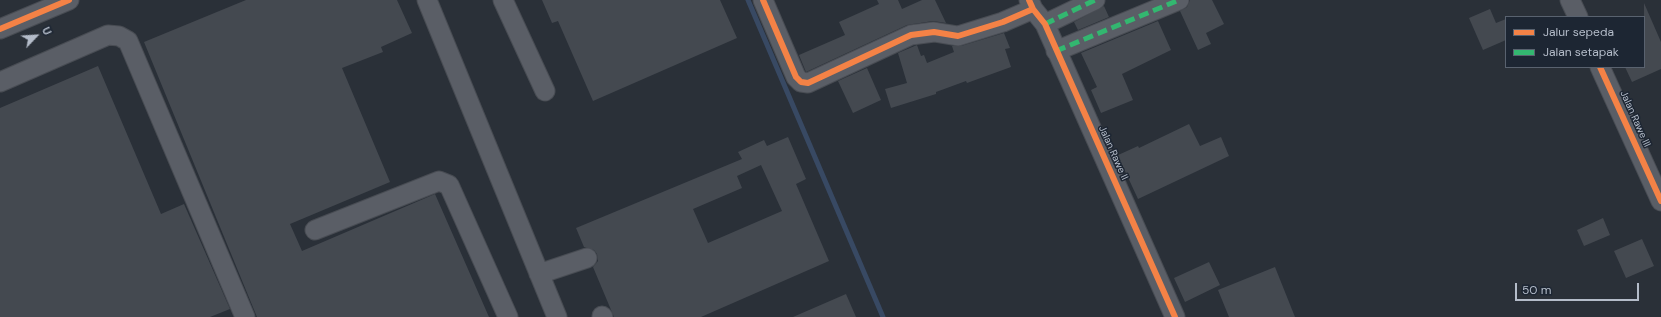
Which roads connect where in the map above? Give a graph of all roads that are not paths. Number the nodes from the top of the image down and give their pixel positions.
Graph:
1 (69, 0) edge
2 (427, 0) edge
3 (503, 0) edge
4 (763, 0) edge
5 (1095, 0) edge
6 (1179, 0) edge
7 (1570, 0) edge
8 (1031, 4) edge
9 (1578, 16) edge
10 (1044, 24) junction
11 (0, 29) edge
12 (1056, 51) junction
13 (1600, 68) edge
14 (0, 82) edge
15 (545, 91) dead end
16 (1661, 201) edge
17 (315, 230) dead end
18 (587, 258) dead end
19 (539, 274) junction
20 (243, 316) edge
21 (508, 317) edge
22 (557, 317) edge
23 (1175, 317) edge

1 - 11 street
2 - 19 street
3 - 15 street
4 - 8 street
5 - 10 street
6 - 12 street
7 - 9 street
8 - 10 street, Jalan Rawe II
10 - 12 street, Jalan Rawe II
12 - 23 street, Jalan Rawe II
13 - 16 street, Jalan Rawe III
14 - 20 street
17 - 21 street
18 - 19 street
19 - 22 street

